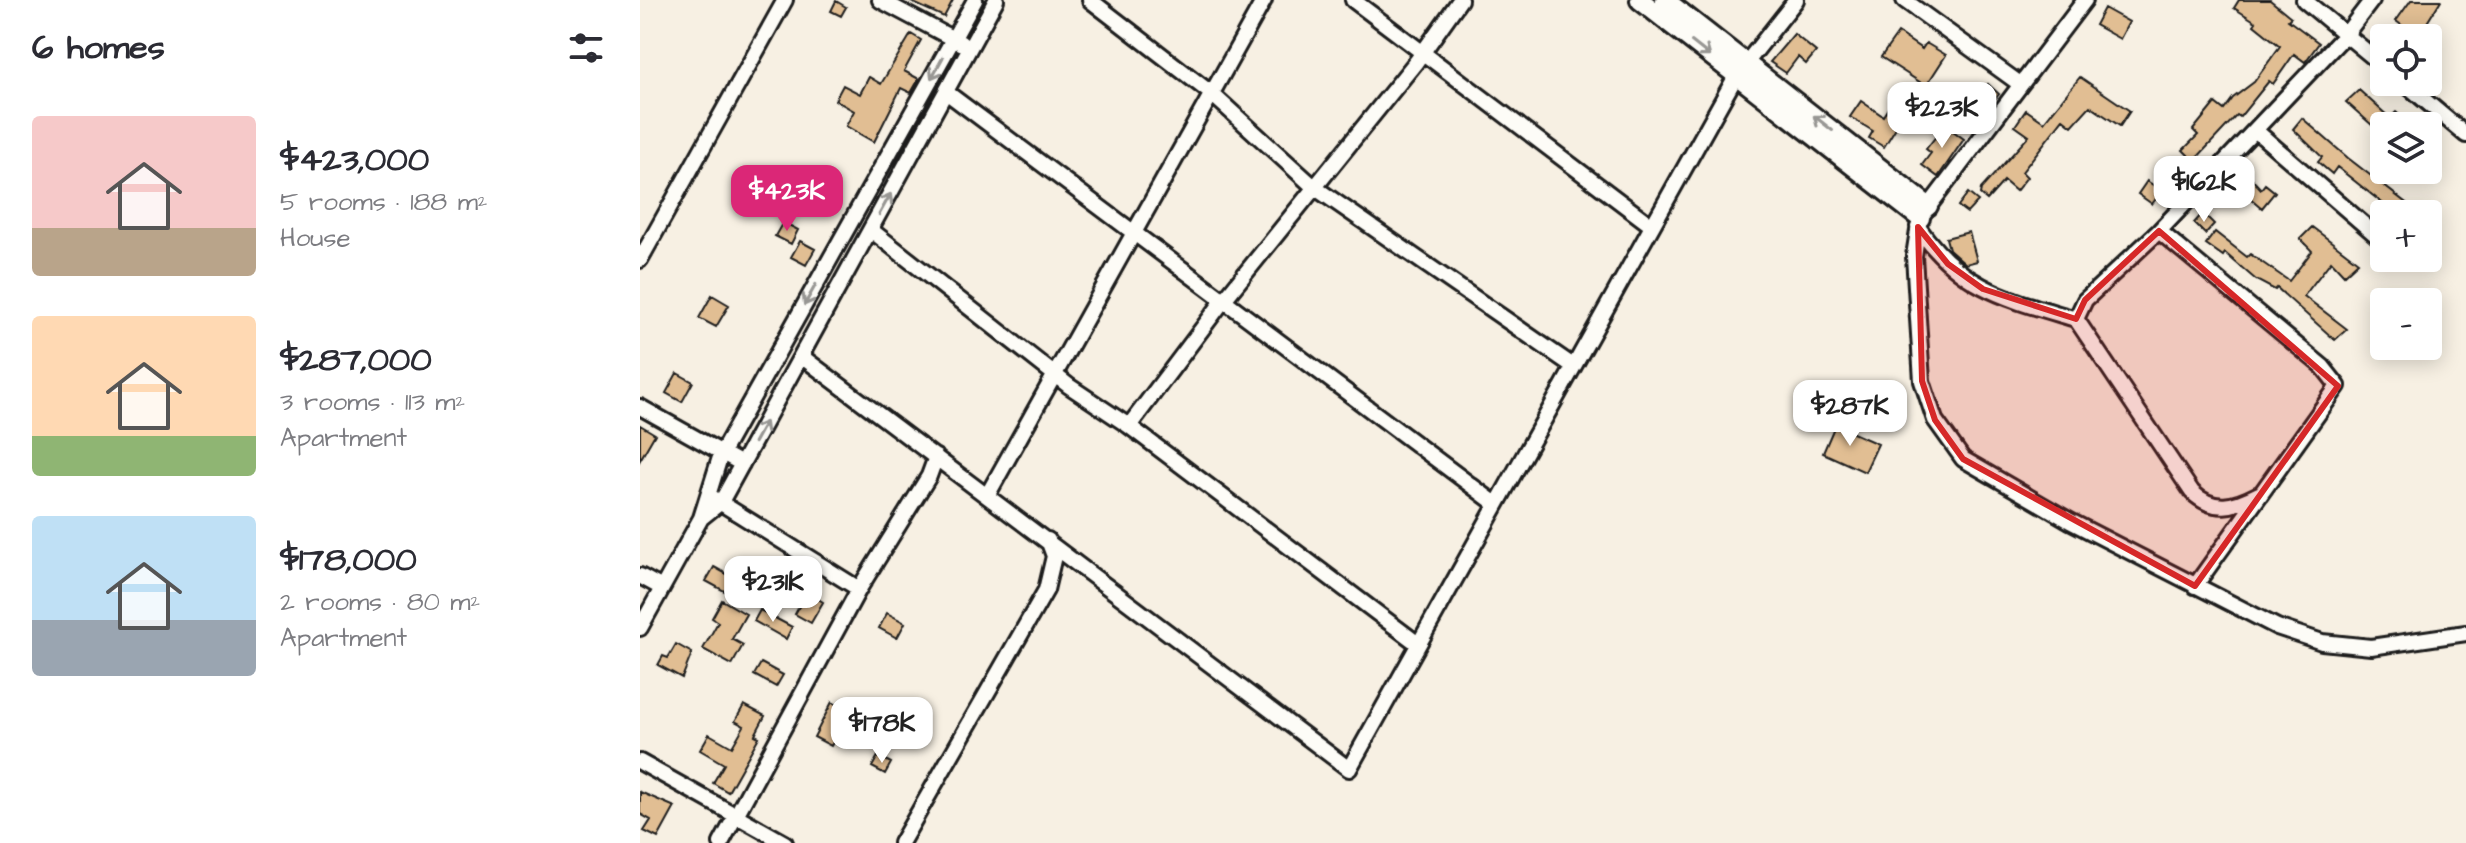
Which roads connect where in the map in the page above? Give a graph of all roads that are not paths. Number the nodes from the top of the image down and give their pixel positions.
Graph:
1 (785, 0) edge
2 (880, 0) edge
3 (975, 0) edge
4 (996, 0) edge
5 (1090, 0) edge
6 (1264, 0) edge
7 (1353, 0) edge
8 (1460, 0) edge
9 (1640, 0) edge
10 (1665, 0) edge
11 (1796, 0) edge
12 (1904, 0) edge
13 (2085, 0) edge
14 (2304, 0) edge
15 (2372, 0) edge
16 (2346, 34) junction
17 (953, 39) junction
18 (970, 48) junction
19 (1423, 52) junction
20 (2370, 54) edge
21 (1741, 70) junction
22 (2020, 84) junction
23 (946, 92) junction
24 (1212, 94) junction
25 (2420, 96) edge
26 (2255, 130) junction
27 (2466, 135) edge
28 (1314, 187) junction
29 (1922, 217) junction
30 (1652, 226) junction
31 (871, 230) junction
32 (2370, 230) edge
33 (2159, 231) junction
34 (1134, 233) junction
35 (640, 260) edge
36 (1223, 301) junction
37 (2076, 319) junction
38 (801, 356) junction
39 (1573, 366) junction
40 (1055, 373) junction
41 (640, 407) edge
42 (1129, 426) junction
43 (721, 454) junction
44 (936, 457) junction
45 (742, 464) junction
46 (2263, 492) junction
47 (707, 494) junction
48 (988, 494) junction
49 (721, 502) junction
50 (1496, 504) junction
51 (701, 518) junction
52 (1048, 540) junction
53 (640, 576) edge
54 (2195, 586) junction
55 (662, 588) junction
56 (859, 589) junction
57 (640, 628) edge
58 (2466, 633) edge
59 (1418, 644) junction
60 (640, 762) edge
61 (735, 816) junction
62 (721, 843) edge
63 (785, 843) edge
64 (901, 843) edge

1 - 35 street
2 - 17 street
3 - 17 street
4 - 18 street
5 - 24 street
6 - 24 street
7 - 19 street
8 - 19 street
9 -> 21 street
10 - 21 street
11 - 21 street
12 - 22 street
13 - 22 street
14 - 16 street
15 - 16 street
16 - 20 street
16 - 26 street
17 - 18 street
17 -> 43 street
18 - 23 street
19 - 28 street
19 - 30 street
21 - 29 street
21 - 30 street
22 - 29 street
31 -> 23 street
23 - 34 street
24 - 28 street
24 - 34 street
25 - 27 street
26 - 32 street
26 - 33 street
28 - 36 street
28 - 39 street
29 - 37 street
29 - 54 street
30 - 39 street
31 - 38 street
31 - 40 street
33 - 37 street
33 - 46 street
34 - 36 street
34 - 40 street
36 - 42 street
36 - 50 street
37 - 46 street
38 - 44 street
45 -> 38 street
39 - 50 street
40 - 42 street
40 - 48 street
41 - 43 street
42 - 59 street
43 - 45 street
43 - 47 street
44 - 48 street
44 - 56 street
45 - 49 street
46 - 54 street
47 - 49 street
47 - 51 street
48 - 52 street
49 - 51 street
49 - 56 street
50 - 59 street
51 - 55 street
52 - 59 street
52 - 64 street
53 - 55 street
54 - 58 street
55 - 57 street
56 - 61 street
60 - 61 street
61 - 62 street
61 - 63 street

